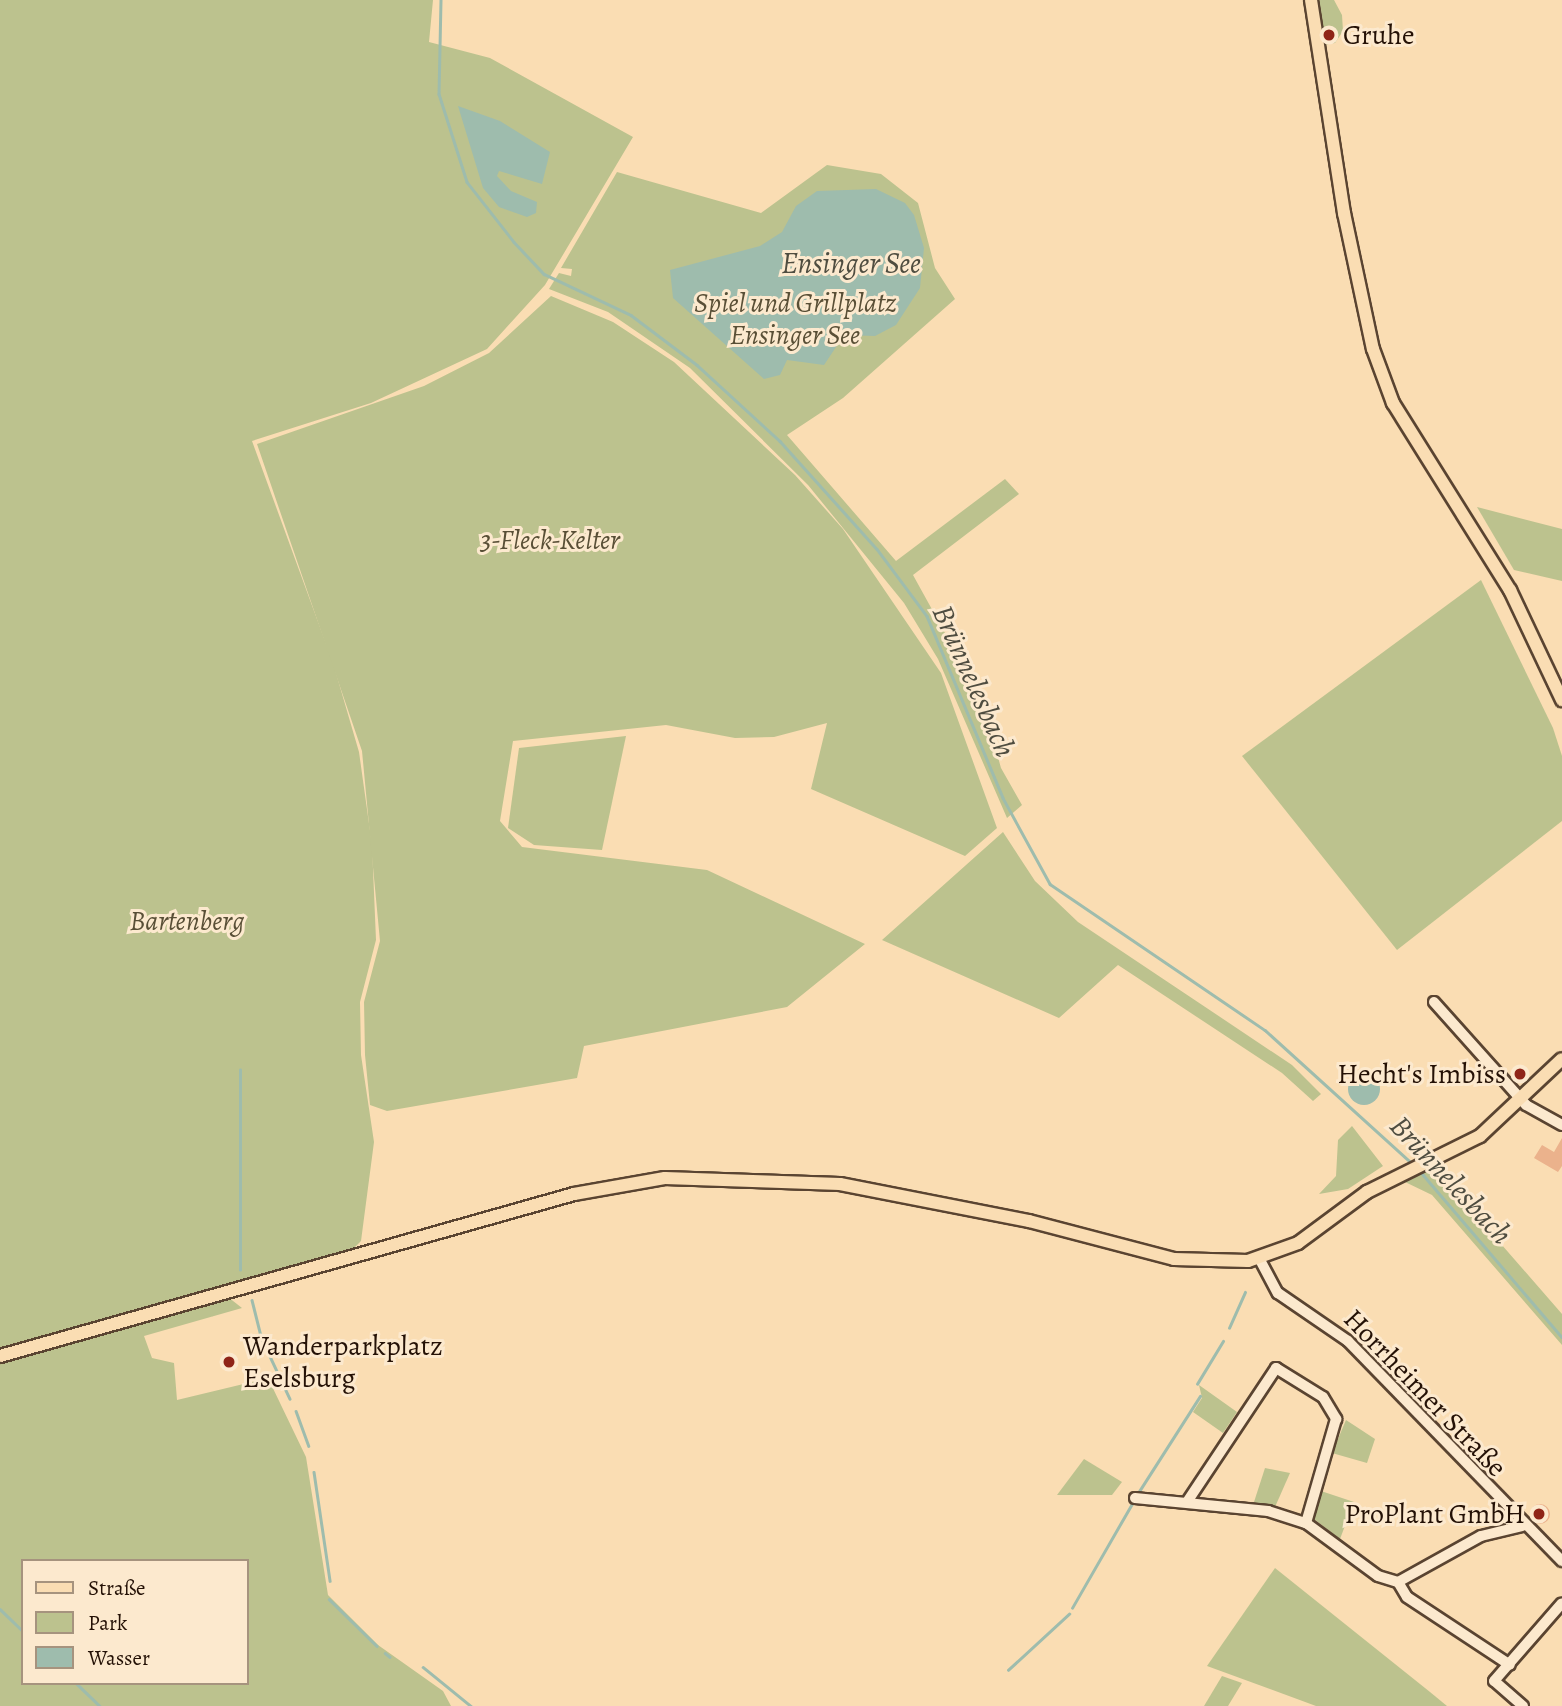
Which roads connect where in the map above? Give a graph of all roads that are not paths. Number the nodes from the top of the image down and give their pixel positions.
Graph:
1 (1311, 0) edge
2 (1562, 700) edge
3 (1434, 1002) dead end
4 (1562, 1059) edge
5 (1522, 1101) junction
6 (1562, 1125) edge
7 (1259, 1258) junction
8 (0, 1356) edge
9 (1135, 1498) dead end
10 (1187, 1502) junction
11 (1306, 1523) junction
12 (1522, 1526) junction
13 (1562, 1561) edge
14 (1398, 1582) junction
15 (1562, 1603) edge
16 (1510, 1665) junction
17 (1523, 1706) edge

1 - 2 main road
3 - 5 street
4 - 5 main road
5 - 6 street
5 - 7 main road
7 - 8 main road
7 - 12 street, Horrheimer Straße
9 - 10 street
10 - 11 street
10 - 11 street
11 - 14 street
12 - 13 street, Horrheimer Straße
12 - 14 street
14 - 16 street
15 - 16 street
16 - 17 street

